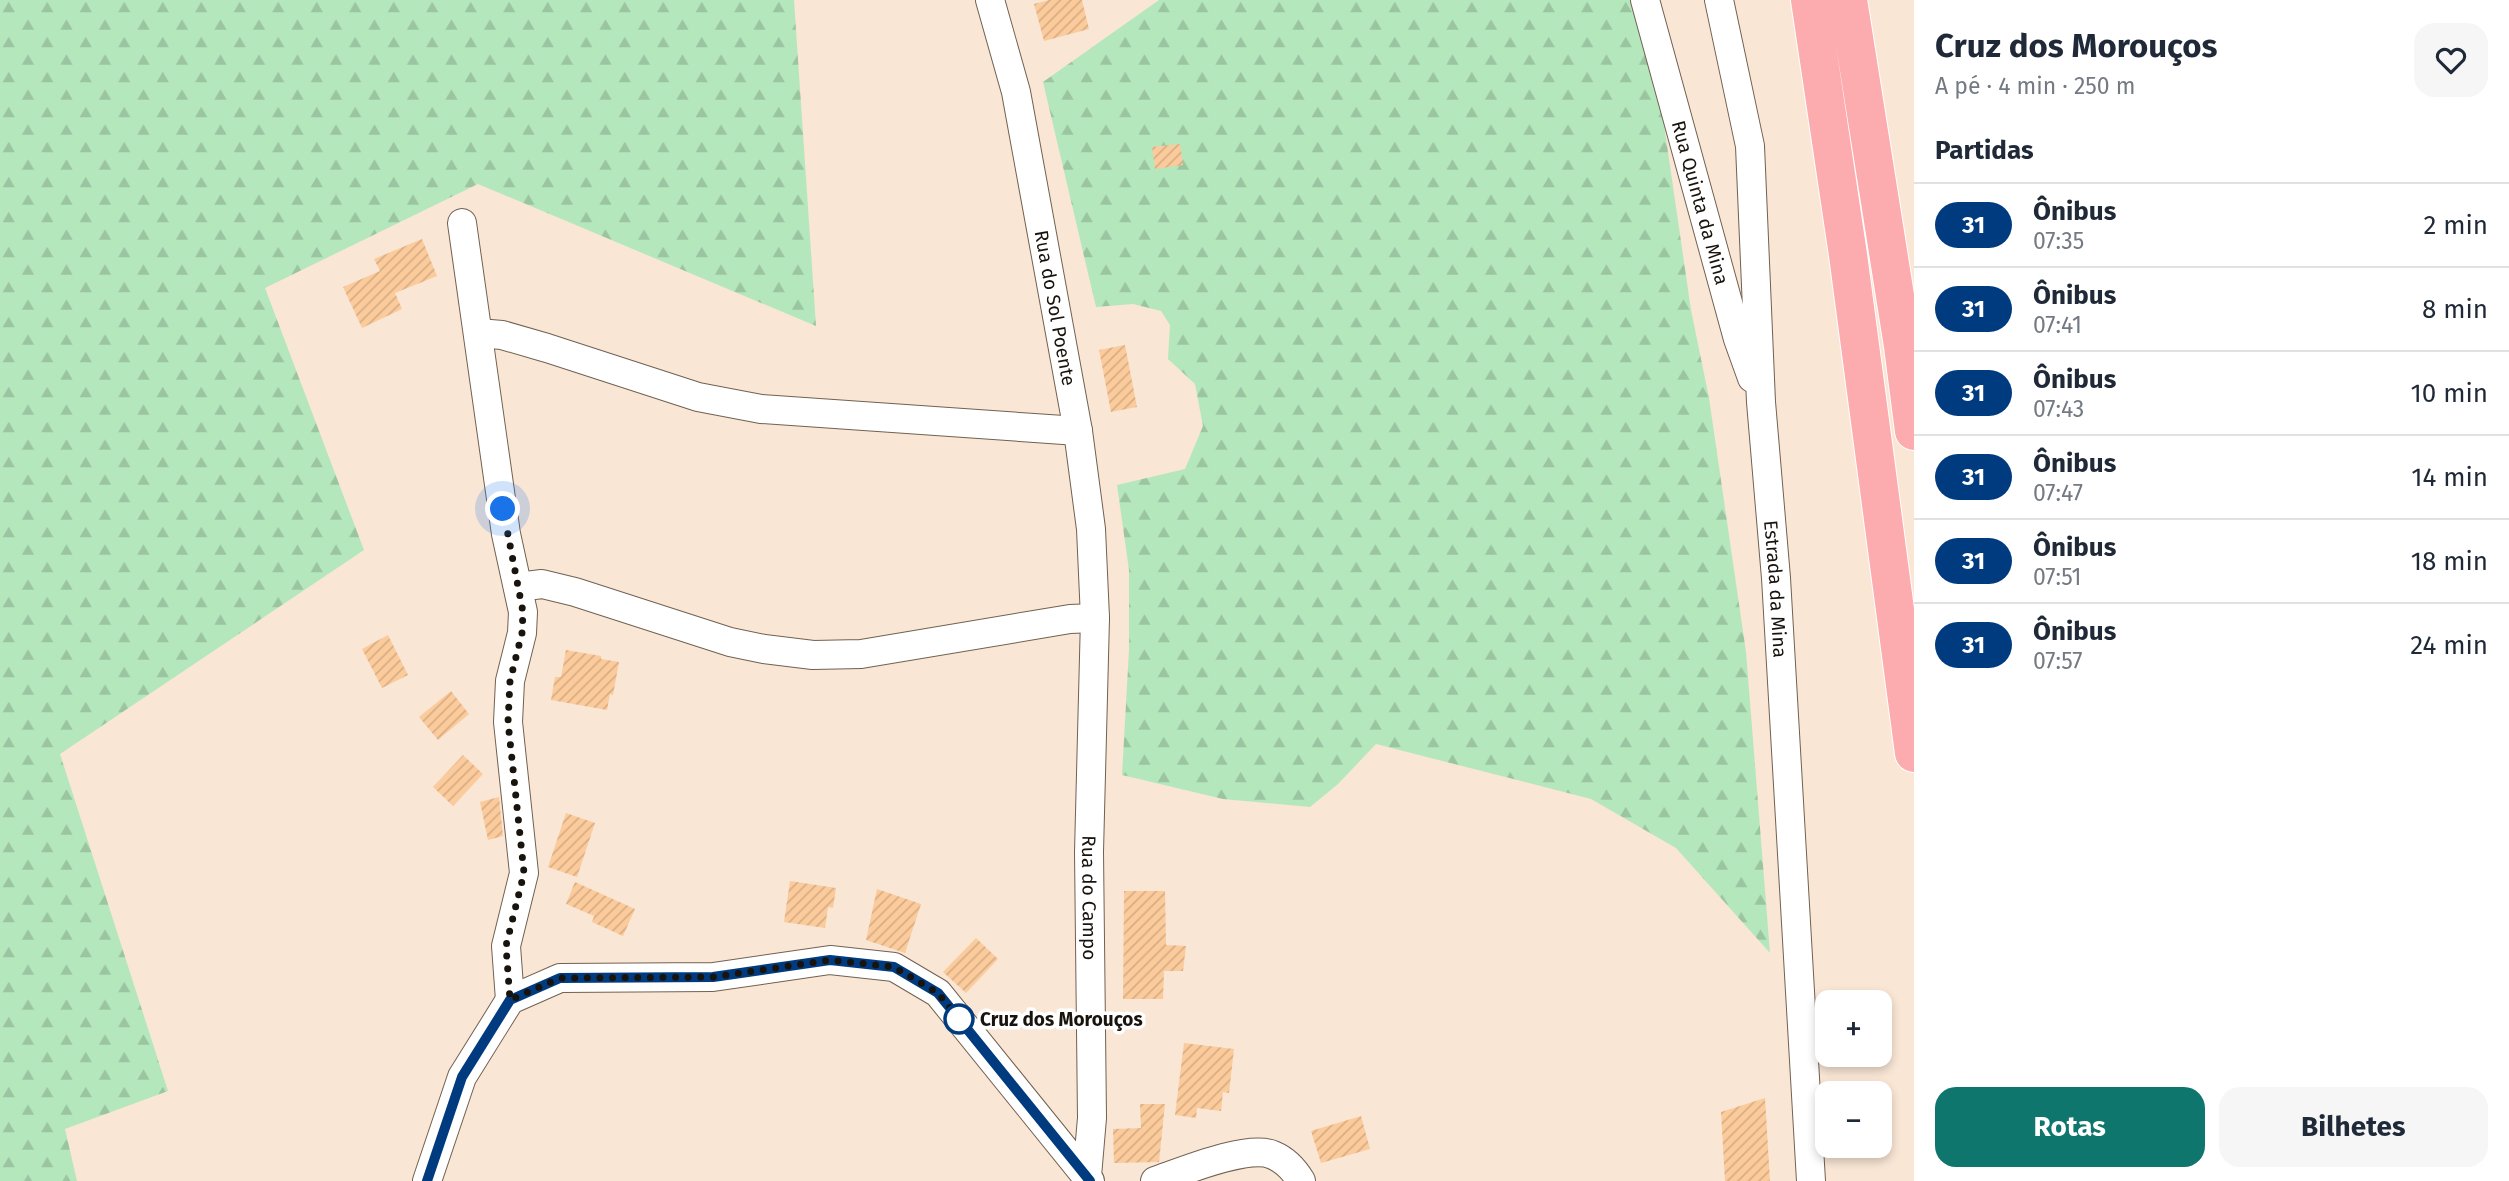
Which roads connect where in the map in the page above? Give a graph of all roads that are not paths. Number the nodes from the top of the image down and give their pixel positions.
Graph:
1 (990, 0) edge
2 (1644, 0) edge
3 (1719, 0) edge
4 (1810, 0) edge
5 (1849, 0) edge
6 (462, 223) dead end
7 (478, 333) junction
8 (1761, 402) junction
9 (1078, 431) junction
10 (1914, 431) edge
11 (518, 587) junction
12 (1095, 618) junction
13 (1914, 752) edge
14 (510, 1000) junction
15 (1088, 1179) edge
16 (427, 1181) edge
17 (1155, 1181) edge
18 (1301, 1181) edge
19 (1811, 1181) edge

1 - 9 street, Rua do Sol Poente
2 - 8 street, Rua Quinta da Mina
3 - 8 street, Estrada da Mina
4 - 13 highway
5 - 10 highway
6 - 7 street
7 - 9 street
7 - 11 street
8 - 19 street, Estrada da Mina
9 - 12 street, Rua do Sol Poente
11 - 12 street
11 - 14 street
12 - 15 street, Rua do Campo
14 - 15 street
14 - 16 street
17 - 18 street

